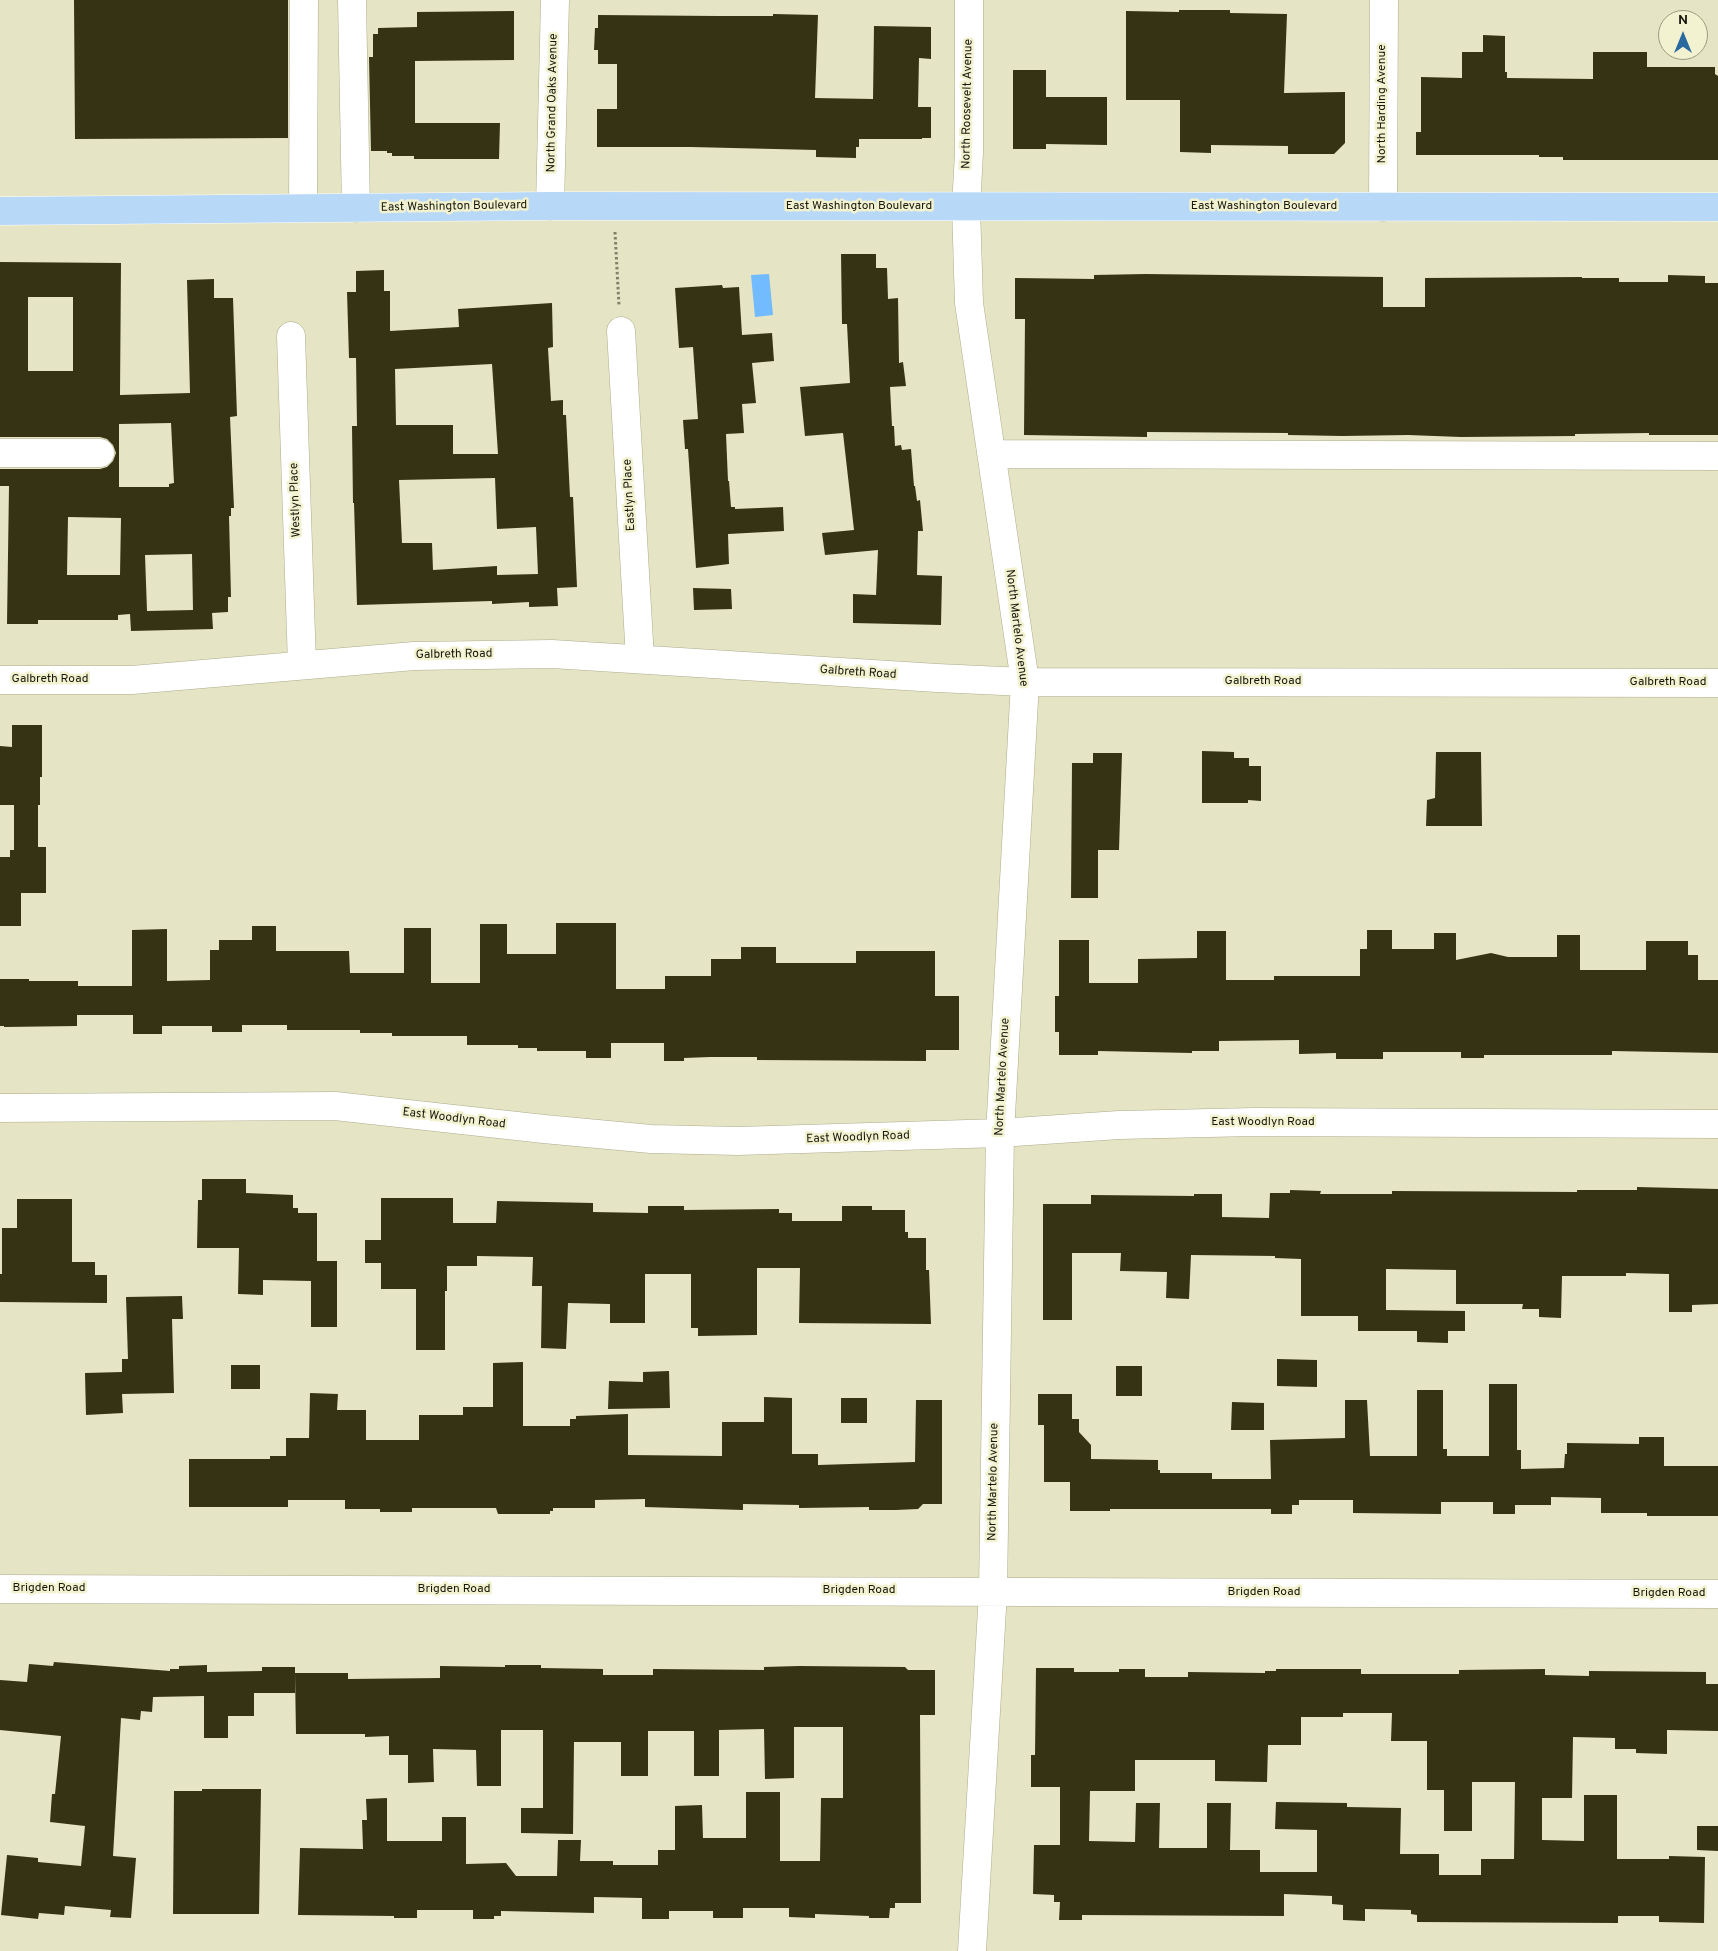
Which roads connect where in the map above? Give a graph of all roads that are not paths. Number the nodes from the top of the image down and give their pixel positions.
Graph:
1 (304, 0) edge
2 (352, 0) edge
3 (555, 0) edge
4 (969, 0) edge
5 (1384, 0) edge
6 (550, 206) junction
7 (966, 207) junction
8 (1383, 207) junction
9 (1718, 207) edge
10 (303, 208) junction
11 (356, 208) junction
12 (0, 211) edge
13 (621, 331) road end
14 (291, 336) dead end
15 (0, 453) edge
16 (100, 453) dead end
17 (992, 454) junction
18 (1718, 456) edge
19 (640, 659) junction
20 (302, 665) junction
21 (0, 680) edge
22 (1025, 682) junction
23 (1718, 683) edge
24 (0, 1108) edge
25 (1718, 1124) edge
26 (1000, 1134) junction
27 (0, 1589) edge
28 (993, 1592) junction
29 (1718, 1594) edge
30 (972, 1951) edge

1 - 10 street
2 - 11 street
3 - 6 street, North Grand Oaks Avenue
4 - 7 street, North Roosevelt Avenue
5 - 8 street, North Harding Avenue
6 - 7 main road, East Washington Boulevard
6 - 11 main road, East Washington Boulevard
7 - 8 main road, East Washington Boulevard
7 - 17 street, North Martelo Avenue
8 - 9 main road, East Washington Boulevard
10 - 11 main road, East Washington Boulevard
10 - 12 main road, East Washington Boulevard
13 - 19 street, Eastlyn Place
14 - 20 street, Westlyn Place
15 - 16 street
17 - 18 street
17 - 22 street, North Martelo Avenue
19 - 20 street, Galbreth Road
19 - 22 street, Galbreth Road
20 - 21 street, Galbreth Road
22 - 23 street, Galbreth Road
22 - 26 street, North Martelo Avenue
24 - 26 street, East Woodlyn Road
25 - 26 street, East Woodlyn Road
26 - 28 street, North Martelo Avenue
27 - 28 street, Brigden Road
28 - 29 street, Brigden Road
28 - 30 street, North Martelo Avenue

